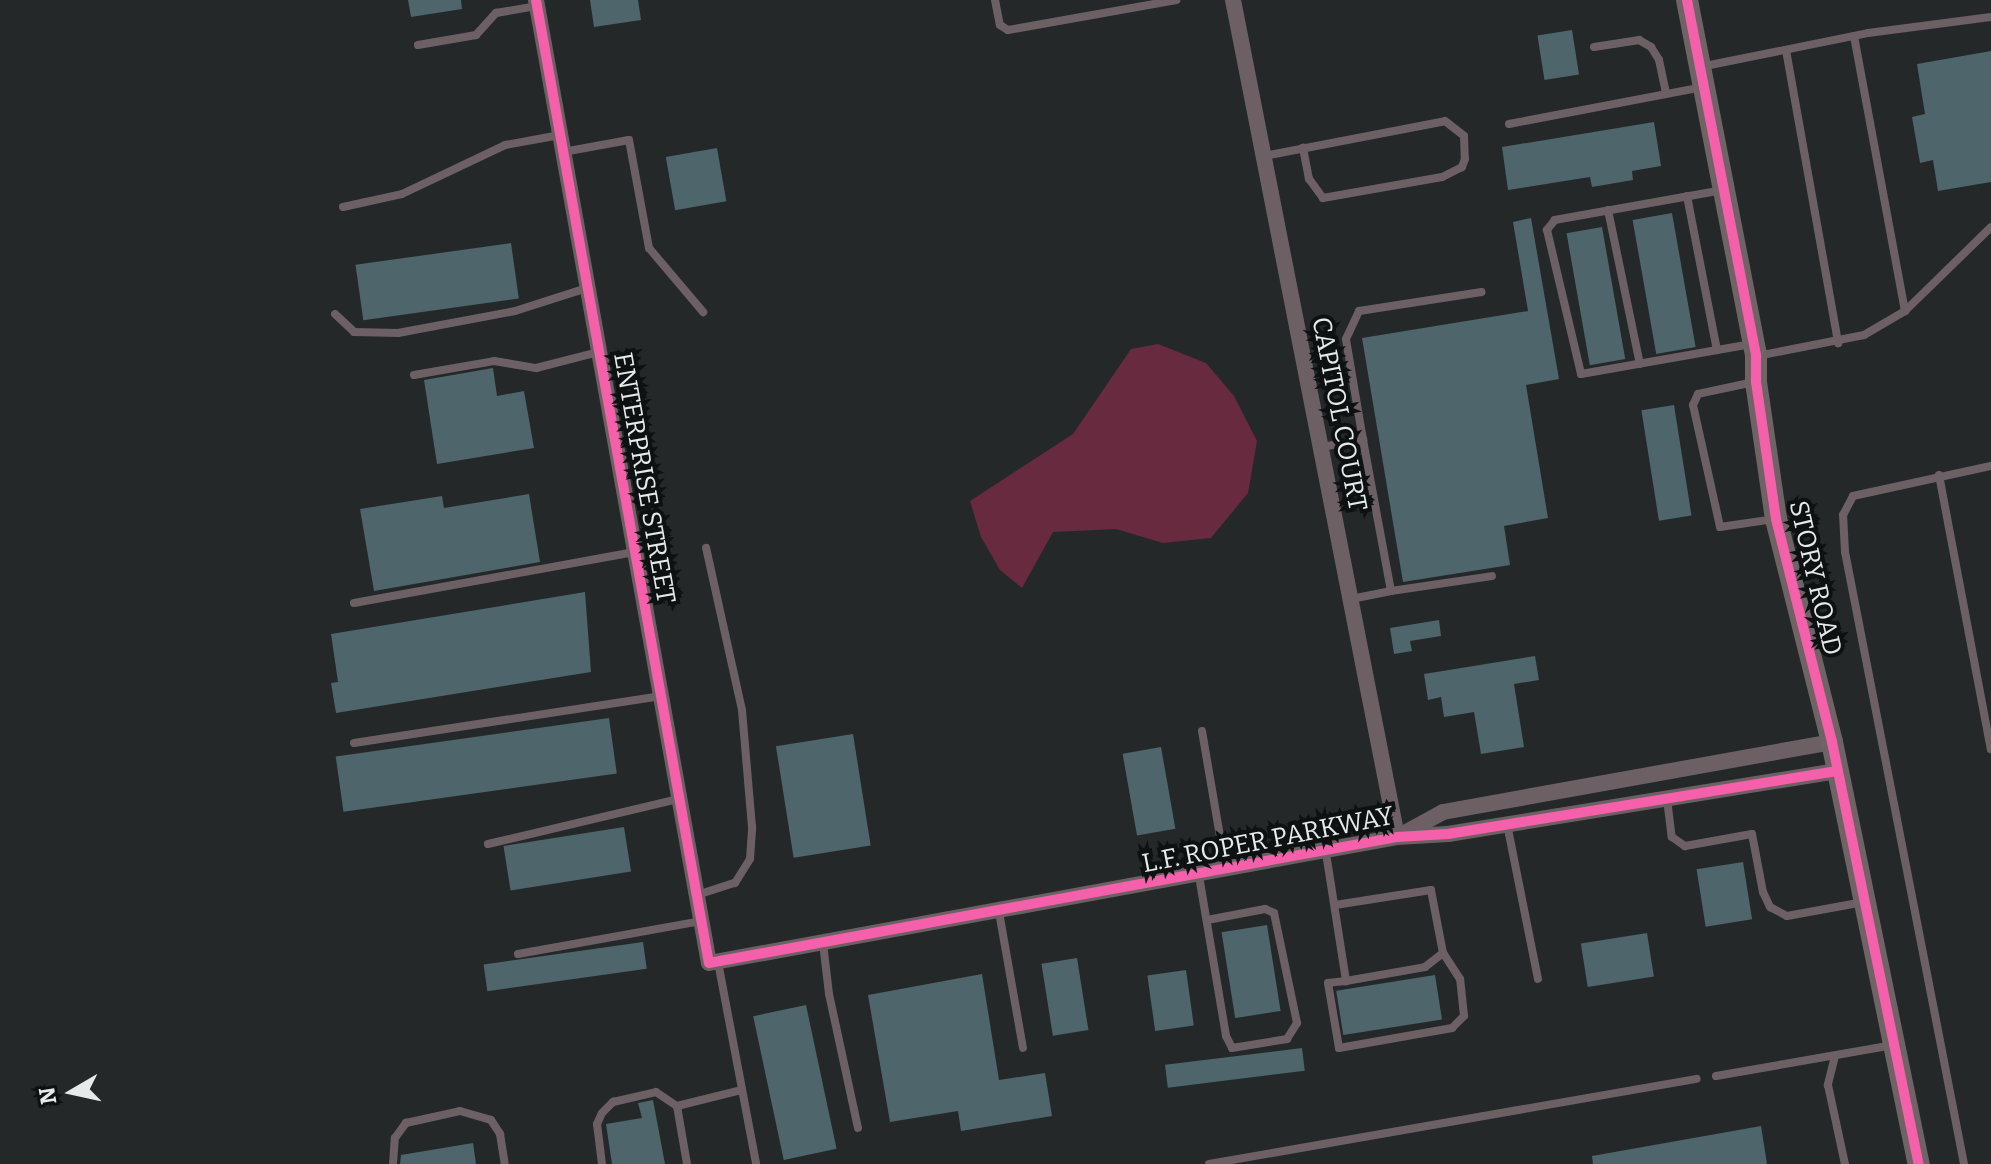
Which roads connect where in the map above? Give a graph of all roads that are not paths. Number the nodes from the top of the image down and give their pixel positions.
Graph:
1 (995, 0) edge
2 (1173, 0) edge
3 (1233, 0) edge
4 (1687, 0) edge
5 (537, 3) edge
6 (1991, 17) edge
7 (1854, 36) junction
8 (418, 45) dead end
9 (1594, 47) dead end
10 (1786, 50) junction
11 (1702, 77) junction
12 (1666, 93) junction
13 (1509, 124) dead end
14 (562, 144) junction
15 (1303, 148) junction
16 (1264, 156) junction
17 (1724, 190) junction
18 (1687, 196) junction
19 (343, 207) dead end
20 (1608, 210) junction
21 (1991, 227) edge
22 (587, 288) junction
23 (1482, 292) dead end
24 (1905, 311) junction
25 (703, 312) dead end
26 (335, 314) dead end
27 (1838, 343) junction
28 (1717, 350) junction
29 (1755, 350) junction
30 (599, 352) junction
31 (1640, 364) junction
32 (414, 375) dead end
33 (1756, 382) junction
34 (1363, 440) junction
35 (1321, 447) junction
36 (1991, 466) edge
37 (1939, 475) junction
38 (1776, 519) junction
39 (706, 548) dead end
40 (635, 552) junction
41 (1492, 576) dead end
42 (1391, 591) junction
43 (1351, 599) junction
44 (354, 603) dead end
45 (661, 696) junction
46 (1986, 700) edge
47 (1202, 731) dead end
48 (1832, 742) junction
49 (354, 743) dead end
50 (1991, 749) edge
51 (1837, 771) junction
52 (679, 799) junction
53 (1667, 799) junction
54 (1507, 824) junction
55 (1397, 837) junction
56 (488, 844) dead end
57 (1326, 853) junction
58 (1226, 872) junction
59 (1199, 876) junction
60 (697, 895) junction
61 (1864, 902) junction
62 (1335, 905) junction
63 (999, 912) junction
64 (1207, 920) junction
65 (702, 921) junction
66 (823, 943) junction
67 (1443, 953) junction
68 (518, 954) dead end
69 (713, 963) junction
70 (1538, 979) dead end
71 (1346, 981) junction
72 (1894, 1045) junction
73 (1023, 1048) dead end
74 (1835, 1056) junction
75 (1716, 1076) dead end
76 (1697, 1079) dead end
77 (741, 1090) junction
78 (677, 1106) junction
79 (858, 1128) dead end
80 (393, 1164) edge
81 (505, 1164) edge
82 (602, 1164) edge
83 (687, 1164) edge
84 (756, 1164) edge
85 (1209, 1164) edge
86 (1845, 1164) edge
87 (1919, 1164) edge
88 (1964, 1164) edge

1 - 2 lane
3 - 16 street, CAPITOL COURT
4 - 11 street, STORY ROAD
5 - 8 lane
5 - 14 street, ENTERPRISE STREET
6 - 7 lane
7 - 10 lane
7 - 24 lane
9 - 12 lane
10 - 11 lane
10 - 27 lane
11 - 12 lane
11 - 17 street, STORY ROAD
12 - 13 lane
14 - 19 lane
14 - 22 street, ENTERPRISE STREET
14 - 25 lane
15 - 15 lane
15 - 16 lane
16 - 35 street, CAPITOL COURT
17 - 18 lane
17 - 29 street, STORY ROAD
18 - 20 lane
18 - 28 lane
20 - 31 lane
20 - 31 lane
21 - 24 lane
22 - 26 lane
22 - 30 street, ENTERPRISE STREET
23 - 34 lane
24 - 27 lane
27 - 29 lane
28 - 29 lane
28 - 31 lane
29 - 33 street, STORY ROAD
30 - 32 lane
30 - 40 street, ENTERPRISE STREET
33 - 38 street, STORY ROAD
33 - 38 lane
34 - 35 lane
34 - 42 lane
35 - 43 street, CAPITOL COURT
36 - 37 lane
37 - 46 lane
37 - 88 lane
38 - 48 street, STORY ROAD
39 - 60 lane
40 - 44 lane
40 - 45 street, ENTERPRISE STREET
41 - 42 lane
42 - 43 lane
43 - 55 street, CAPITOL COURT
45 - 49 lane
45 - 52 street, ENTERPRISE STREET
46 - 50 lane
47 - 58 lane
48 - 51 street, STORY ROAD
48 - 55 street, L.F. ROPER PARKWAY
51 - 53 street, L.F. ROPER PARKWAY
51 - 61 street, STORY ROAD
52 - 56 lane
52 - 60 street, ENTERPRISE STREET
53 - 54 street, L.F. ROPER PARKWAY
53 - 61 lane
54 - 55 street, L.F. ROPER PARKWAY
54 - 70 lane
55 - 57 street, L.F. ROPER PARKWAY
57 - 58 street, L.F. ROPER PARKWAY
57 - 62 lane
58 - 59 street, L.F. ROPER PARKWAY
59 - 63 street, L.F. ROPER PARKWAY
59 - 64 lane
60 - 65 street, ENTERPRISE STREET
61 - 72 street, STORY ROAD
62 - 67 lane
62 - 71 lane
63 - 66 street, L.F. ROPER PARKWAY
63 - 73 lane
64 - 64 lane
65 - 68 lane
65 - 69 street, ENTERPRISE STREET
66 - 69 street, L.F. ROPER PARKWAY
66 - 79 lane
67 - 71 lane
67 - 71 lane
69 - 77 lane
72 - 74 lane
72 - 87 street, STORY ROAD
74 - 75 lane
74 - 86 lane
76 - 85 lane
77 - 78 lane
77 - 84 lane
78 - 82 lane
78 - 83 lane
80 - 81 lane

